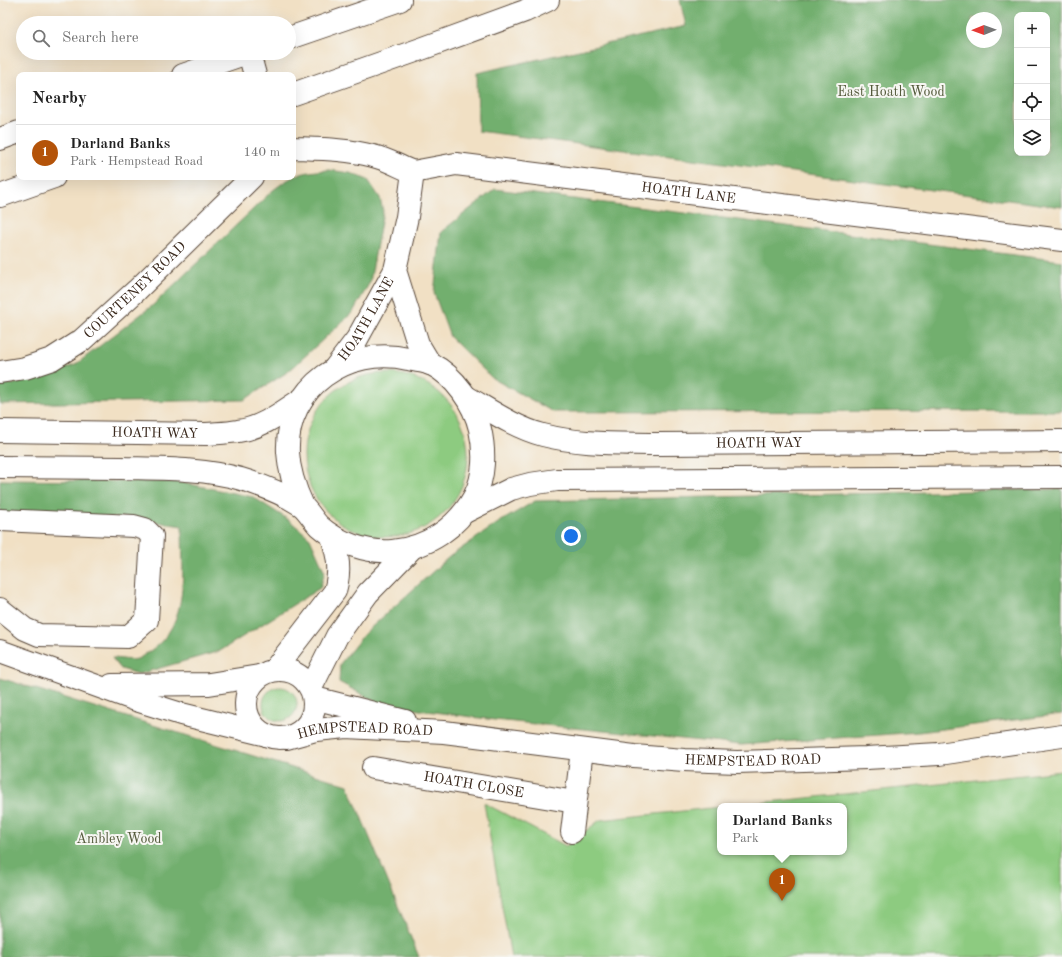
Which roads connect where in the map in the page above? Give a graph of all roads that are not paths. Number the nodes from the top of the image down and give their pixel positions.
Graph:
1 (400, 0) edge
2 (548, 0) edge
3 (296, 36) edge
4 (227, 60) edge
5 (250, 60) edge
6 (192, 72) edge
7 (254, 72) edge
8 (296, 93) edge
9 (16, 133) edge
10 (0, 139) edge
11 (296, 148) edge
12 (413, 172) junction
13 (45, 180) edge
14 (249, 180) edge
15 (0, 196) edge
16 (1062, 240) edge
17 (395, 270) junction
18 (430, 364) junction
19 (335, 368) junction
20 (0, 372) edge
21 (466, 396) junction
22 (302, 399) junction
23 (0, 431) edge
24 (1062, 441) edge
25 (0, 467) edge
26 (1062, 477) edge
27 (302, 506) junction
28 (465, 512) junction
29 (0, 520) edge
30 (332, 536) junction
31 (411, 549) junction
32 (0, 609) edge
33 (0, 651) edge
34 (267, 673) junction
35 (93, 685) junction
36 (313, 693) junction
37 (444, 732) junction
38 (263, 734) junction
39 (1062, 736) edge
40 (287, 738) junction
41 (582, 750) junction
42 (373, 768) dead end
43 (575, 802) junction
44 (572, 832) dead end

1 - 3 street
2 - 8 street
4 - 6 street
5 - 7 street
9 - 10 street
11 - 12 street
12 - 16 street, HOATH LANE
12 - 17 street, HOATH LANE
13 - 15 street
14 - 20 street, COURTENEY ROAD
17 - 18 street, HOATH LANE
17 - 19 street, HOATH LANE
18 - 19 street
18 - 21 street
19 - 22 street
21 - 24 street, HOATH WAY
21 - 28 street
22 - 23 street, HOATH WAY
22 - 27 street
25 - 27 street
26 - 28 street
27 - 30 street
28 - 31 street
29 - 32 street
30 - 31 street
30 - 34 street
31 - 36 street
33 - 35 street
34 - 35 street
34 - 36 street
34 - 38 street
35 - 38 street
36 - 37 street, HEMPSTEAD ROAD
36 - 40 street
37 - 40 street, HEMPSTEAD ROAD
37 - 41 street, HEMPSTEAD ROAD
38 - 40 street
39 - 41 street, HEMPSTEAD ROAD
41 - 43 street
42 - 43 street, HOATH CLOSE
43 - 44 street

